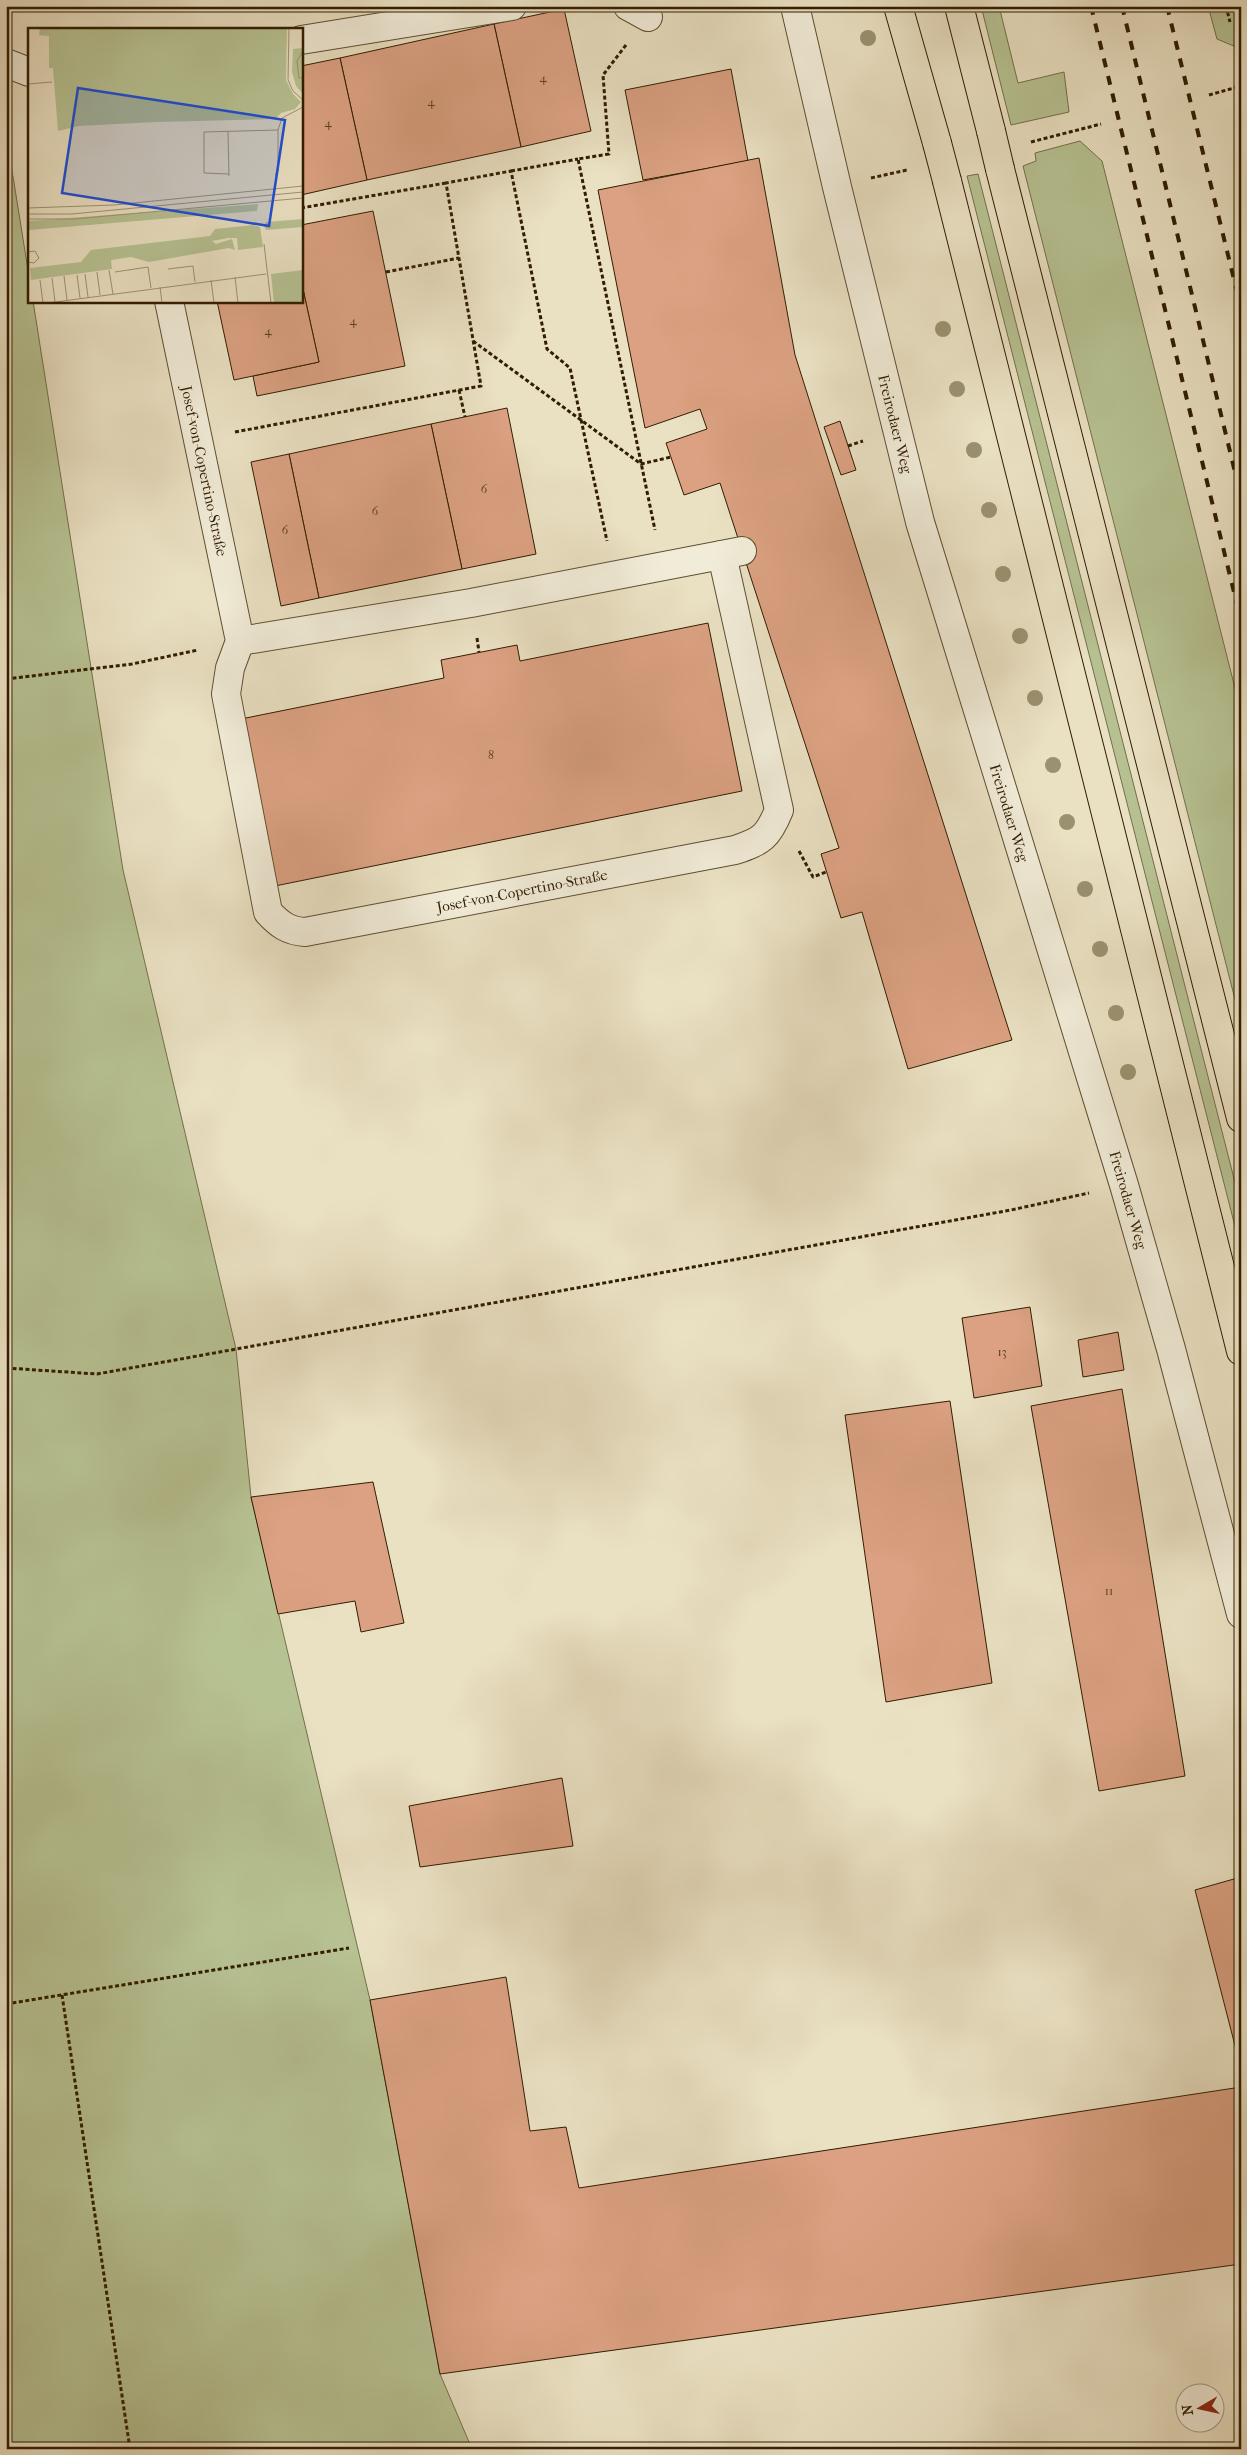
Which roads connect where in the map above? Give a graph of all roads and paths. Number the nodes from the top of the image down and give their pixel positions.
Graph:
1 (512, 6) edge
2 (796, 6) edge
3 (898, 6) edge
4 (958, 6) edge
5 (1226, 6) edge
6 (638, 11) edge
7 (1230, 22) dead end
8 (302, 40) edge
9 (6, 63) edge
10 (28, 72) edge
11 (1241, 86) edge
12 (1210, 95) dead end
13 (1101, 124) dead end
14 (1026, 143) dead end
15 (578, 160) junction
16 (511, 171) junction
17 (446, 182) junction
18 (302, 208) edge
19 (459, 258) junction
20 (386, 272) dead end
21 (170, 302) edge
22 (474, 341) junction
23 (459, 390) junction
24 (465, 417) dead end
25 (581, 419) junction
26 (197, 439) junction
27 (671, 457) dead end
28 (641, 464) junction
29 (663, 567) junction
30 (614, 576) junction
31 (240, 641) junction
32 (6, 679) edge
33 (1241, 1118) edge
34 (1124, 1185) junction
35 (1241, 1351) edge
36 (6, 1368) edge
37 (1241, 1614) edge
38 (349, 1948) dead end
39 (62, 1995) junction
40 (6, 2004) edge
41 (130, 2449) edge

1 - 8 street
2 - 34 street, Freirodaer Weg
3 - 35 main road, bridge
4 - 33 main road, bridge
5 - 7 path
6 - 15 path
9 - 10 street
11 - 12 path
13 - 14 path
15 - 16 path
15 - 28 path
16 - 17 path
16 - 25 path
17 - 18 path
17 - 19 path
19 - 20 path
19 - 22 path
21 - 26 street, Josef-von-Copertino-Straße
22 - 23 path
22 - 25 path
23 - 24 path
23 - 26 path
25 - 28 path
25 - 30 path
26 - 31 street, Josef-von-Copertino-Straße
27 - 28 path
28 - 29 path
29 - 30 street, Josef-von-Copertino-Straße
29 - 31 street, Josef-von-Copertino-Straße
30 - 31 street, Josef-von-Copertino-Straße
31 - 32 path
34 - 36 path
34 - 37 street, Freirodaer Weg
38 - 39 path
39 - 40 path
39 - 41 path

